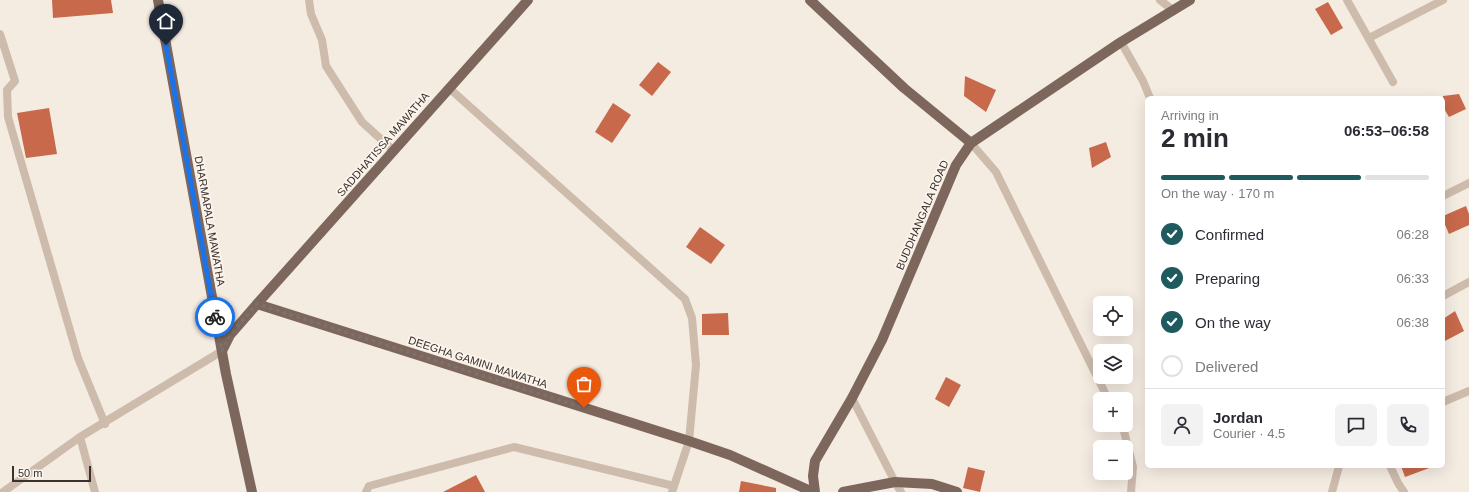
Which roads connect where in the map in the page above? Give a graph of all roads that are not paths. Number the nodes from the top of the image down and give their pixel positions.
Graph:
1 (158, 0) edge
2 (309, 0) edge
3 (528, 0) edge
4 (810, 0) edge
5 (1160, 0) edge
6 (1190, 0) edge
7 (1347, 0) edge
8 (1443, 0) edge
9 (1174, 11) junction
10 (0, 34) edge
11 (1368, 38) junction
12 (1121, 42) junction
13 (1393, 82) dead end
14 (449, 88) junction
15 (1149, 96) edge
16 (971, 143) junction
17 (394, 151) junction
18 (1469, 183) edge
19 (1445, 195) edge
20 (1469, 282) edge
21 (1445, 295) edge
22 (257, 304) junction
23 (222, 351) junction
24 (1469, 391) edge
25 (1105, 392) edge
26 (852, 398) junction
27 (1445, 401) edge
28 (105, 424) junction
29 (1124, 432) edge
30 (80, 437) junction
31 (689, 441) junction
32 (1338, 468) edge
33 (1391, 468) edge
34 (894, 482) junction
35 (673, 489) edge
36 (3, 492) edge
37 (95, 492) edge
38 (252, 492) edge
39 (366, 492) edge
40 (814, 492) edge
41 (843, 492) edge
42 (901, 492) edge
43 (957, 492) edge
44 (1131, 492) edge
45 (1332, 492) edge
46 (1404, 492) edge

1 - 23 main road, DHARMAPALA MAWATHA
2 - 17 street
3 - 14 main road, SADDHATISSA MAWATHA
4 - 16 main road
5 - 9 street
6 - 9 main road, BUDDHANGALA ROAD
7 - 11 street
8 - 11 street
9 - 12 main road, BUDDHANGALA ROAD
10 - 28 street
11 - 13 street
12 - 15 street
12 - 16 main road, BUDDHANGALA ROAD
14 - 17 main road, SADDHATISSA MAWATHA
14 - 31 street
16 - 25 street
16 - 26 main road, BUDDHANGALA ROAD
17 - 22 main road, SADDHATISSA MAWATHA
18 - 19 street
20 - 21 street
22 - 23 main road
22 - 31 main road, DEEGHA GAMINI MAWATHA
23 - 28 street
23 - 38 main road, DHARMAPALA MAWATHA
24 - 27 street
26 - 34 street
26 - 40 main road, BUDDHANGALA ROAD
28 - 30 street
29 - 44 street
30 - 36 street
30 - 37 street
31 - 35 street
31 - 40 main road, DEEGHA GAMINI MAWATHA
32 - 45 street
33 - 46 street
34 - 41 main road
34 - 42 street
34 - 43 main road
35 - 39 street

